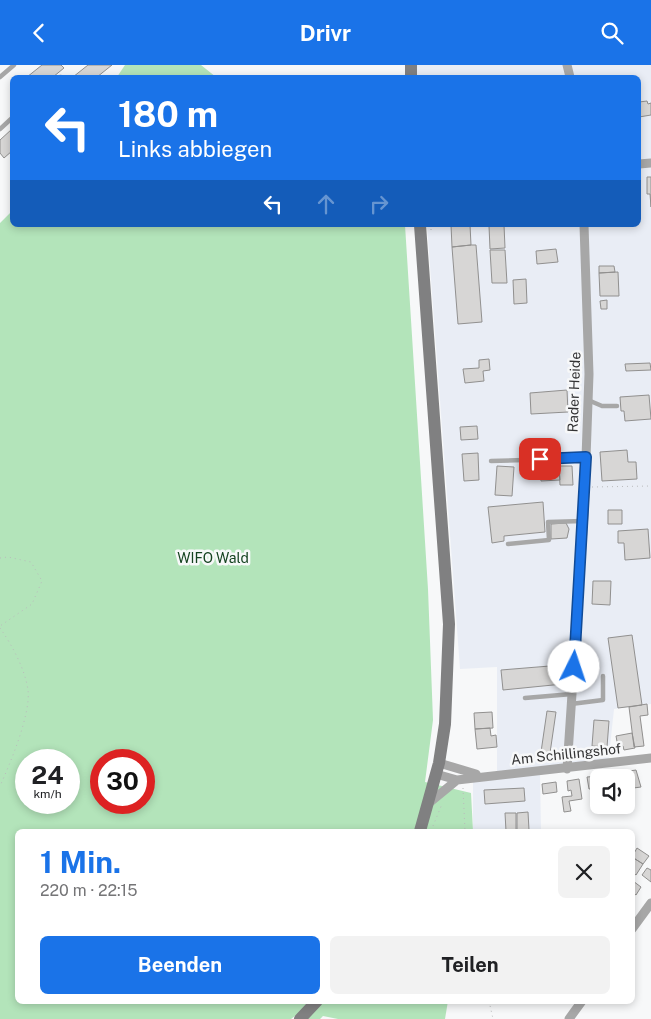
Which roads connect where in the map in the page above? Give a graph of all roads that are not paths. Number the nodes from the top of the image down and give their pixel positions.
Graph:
1 (14, 65) edge
2 (0, 77) edge
3 (10, 120) edge
4 (0, 129) edge
5 (420, 227) edge
6 (584, 227) edge
7 (588, 400) junction
8 (617, 406) dead end
9 (586, 457) junction
10 (491, 461) dead end
11 (583, 521) junction
12 (508, 544) dead end
13 (602, 676) dead end
14 (572, 693) junction
15 (525, 698) dead end
16 (571, 705) junction
17 (651, 758) edge
18 (438, 768) junction
19 (567, 769) junction
20 (479, 777) junction
21 (457, 780) junction
22 (429, 803) junction
23 (421, 829) edge
24 (651, 903) edge
25 (635, 925) edge
26 (314, 1004) edge
27 (580, 1004) edge
28 (300, 1019) edge
29 (569, 1019) edge

1 - 2 lane
3 - 4 lane
5 - 18 main road
6 - 7 street, Rader Heide
7 - 8 lane
7 - 9 street, Rader Heide
9 - 10 lane
9 - 11 street, Rader Heide
11 - 12 lane
11 - 14 street, Rader Heide
13 - 16 lane
14 - 15 lane
14 - 16 street, Rader Heide
16 - 19 street, Rader Heide
17 - 19 street, Am Schillingshof
18 - 20 street, Am Schillingshof
18 - 21 street, Am Schillingshof
18 - 22 main road
19 - 20 street, Am Schillingshof
20 - 21 street, Am Schillingshof
21 - 22 street, Am Schillingshof
22 - 23 main road
24 - 25 street
26 - 28 main road
27 - 29 street

